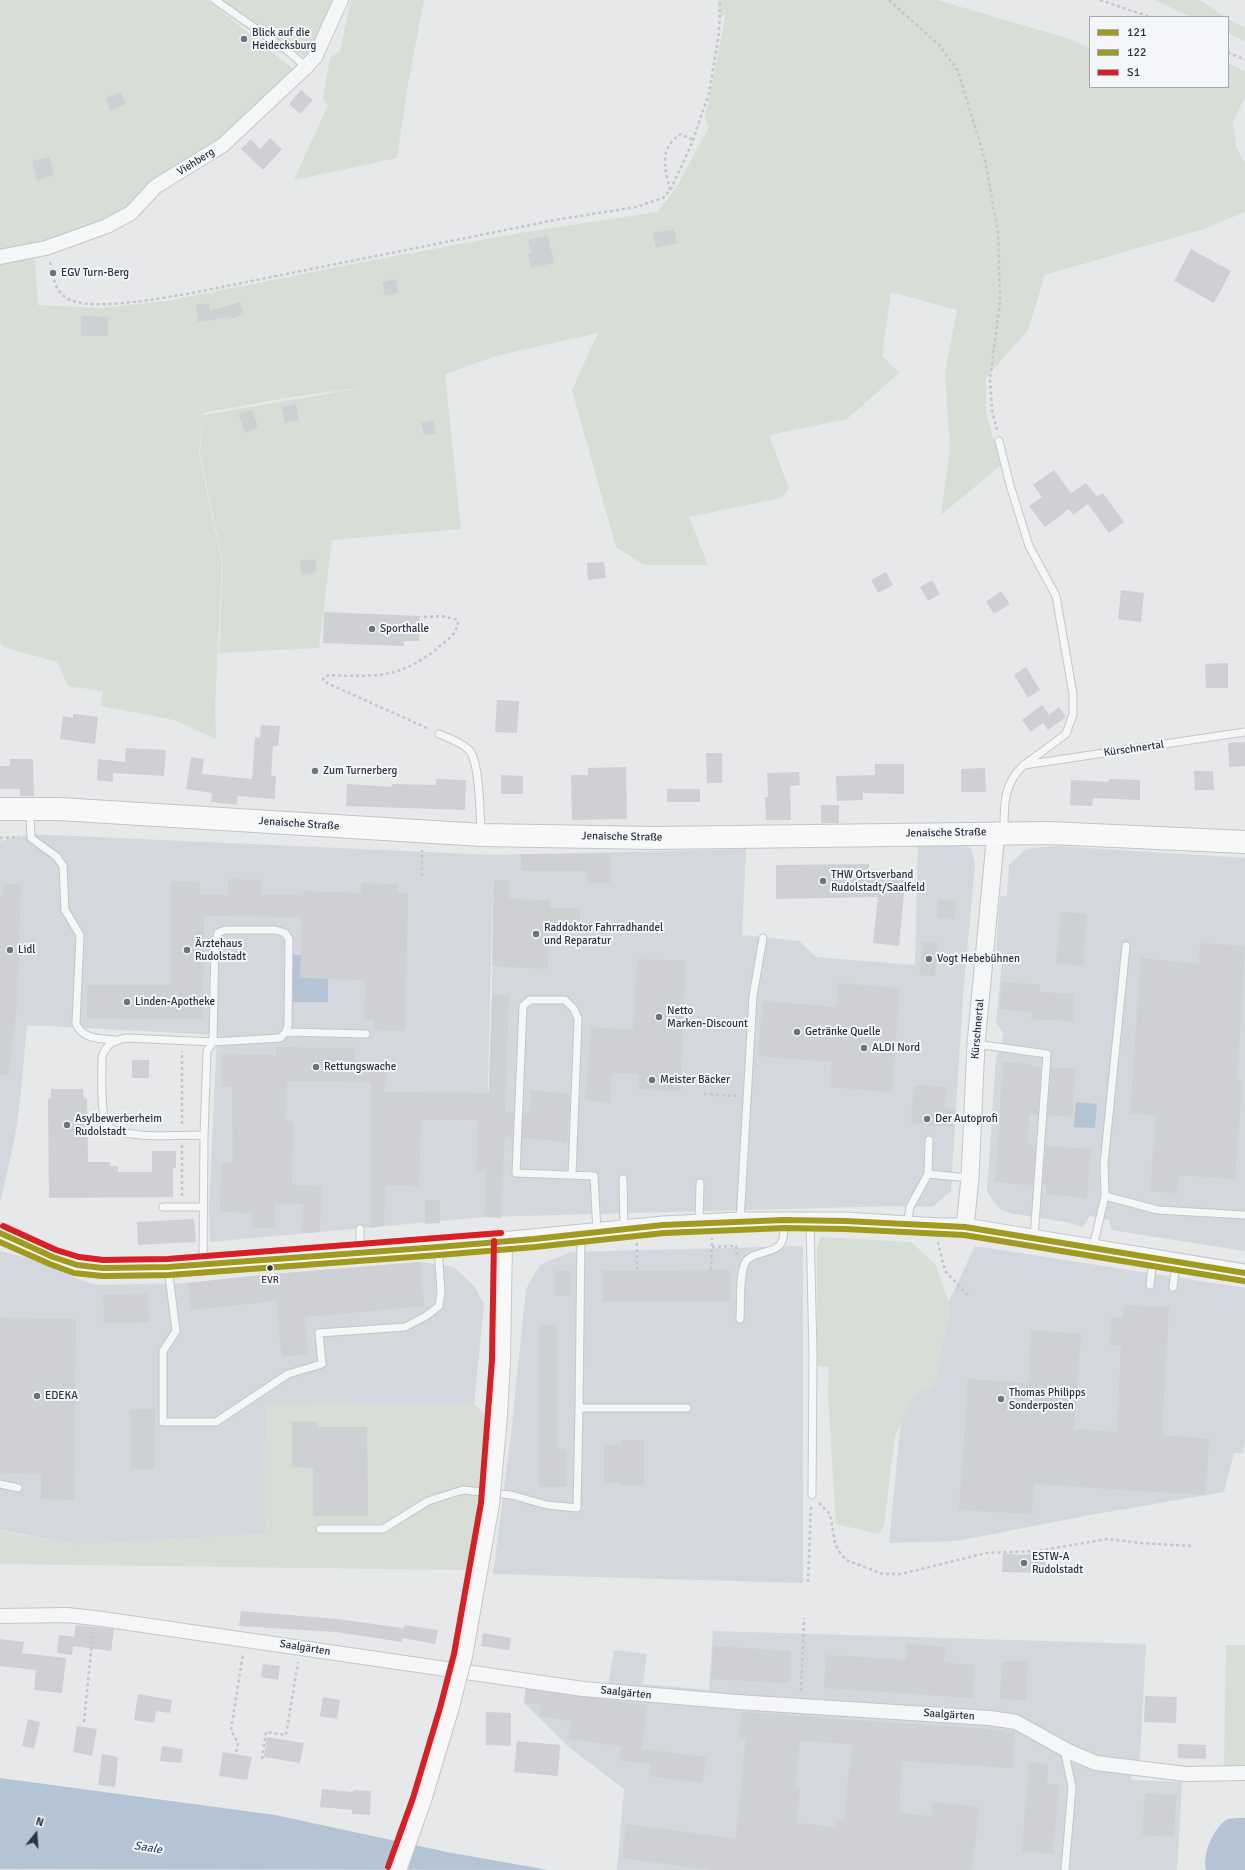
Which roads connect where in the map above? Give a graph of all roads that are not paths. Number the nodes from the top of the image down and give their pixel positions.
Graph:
1 (215, 0) edge
2 (340, 0) edge
3 (306, 67) junction
4 (0, 257) edge
5 (999, 441) road end
6 (1245, 732) edge
7 (439, 734) road end
8 (1024, 766) junction
9 (0, 809) edge
10 (30, 809) junction
11 (1000, 832) junction
12 (482, 835) junction
13 (1245, 842) edge
14 (763, 938) dead end
15 (1126, 946) dead end
16 (286, 1032) junction
17 (366, 1034) dead end
18 (115, 1040) junction
19 (213, 1042) junction
20 (976, 1044) junction
21 (204, 1134) junction
22 (929, 1140) dead end
23 (928, 1174) junction
24 (572, 1175) junction
25 (970, 1178) junction
26 (623, 1179) dead end
27 (700, 1183) dead end
28 (1105, 1196) junction
29 (163, 1207) dead end
30 (203, 1207) junction
31 (1245, 1215) edge
32 (784, 1220) junction
33 (740, 1221) junction
34 (810, 1221) junction
35 (705, 1223) junction
36 (907, 1225) junction
37 (965, 1227) junction
38 (360, 1229) dead end
39 (630, 1229) junction
40 (0, 1233) edge
41 (589, 1233) junction
42 (1034, 1238) junction
43 (502, 1241) junction
44 (438, 1247) junction
45 (1093, 1247) junction
46 (360, 1253) junction
47 (1153, 1258) junction
48 (1176, 1261) junction
49 (203, 1265) junction
50 (168, 1267) junction
51 (1245, 1273) edge
52 (1150, 1285) dead end
53 (1173, 1287) dead end
54 (740, 1319) dead end
55 (579, 1408) junction
56 (687, 1408) dead end
57 (0, 1484) edge
58 (18, 1488) dead end
59 (812, 1495) road end
60 (320, 1529) dead end
61 (0, 1616) edge
62 (1064, 1748) junction
63 (1245, 1773) edge
64 (396, 1870) edge
65 (1065, 1870) edge

1 - 3 lane
2 - 3 street, Viehberg
3 - 4 street, Viehberg
5 - 8 lane
6 - 8 lane, Kürschnertal
7 - 12 lane
8 - 11 lane, Kürschnertal
9 - 10 main road, Jenaische Straße
10 - 12 main road, Jenaische Straße
10 - 18 lane
11 - 12 main road, Jenaische Straße
11 - 13 main road, Jenaische Straße
11 - 20 street, Kürschnertal
14 - 33 lane
15 - 28 lane
16 - 17 lane
16 - 19 lane
16 - 19 lane
18 - 19 lane
18 - 21 lane
19 - 21 lane
20 - 25 street, Kürschnertal
20 - 42 lane
21 - 30 lane
22 - 23 lane
23 - 25 lane
23 - 36 lane
24 - 24 lane
24 - 41 lane
25 - 37 street, Kürschnertal
26 - 39 lane
27 - 35 lane
28 - 31 lane
28 - 45 lane
29 - 30 lane
30 - 49 lane
32 - 33 street
32 - 34 street
32 - 54 lane
33 - 35 street
34 - 36 street
34 - 59 lane
35 - 39 street
36 - 37 street
37 - 42 street
38 - 46 lane
39 - 41 street
40 - 50 main road
41 - 43 street
41 - 55 lane
42 - 45 street
43 - 44 main road
43 - 64 main road, bridge
44 - 46 main road
44 - 50 lane
45 - 47 street
46 - 49 main road
47 - 48 street
47 - 52 lane
48 - 51 street
48 - 53 lane
49 - 50 main road
55 - 56 lane
55 - 60 lane
57 - 58 lane
61 - 62 street, Saalgärten
62 - 63 street, Saalgärten
62 - 65 lane

